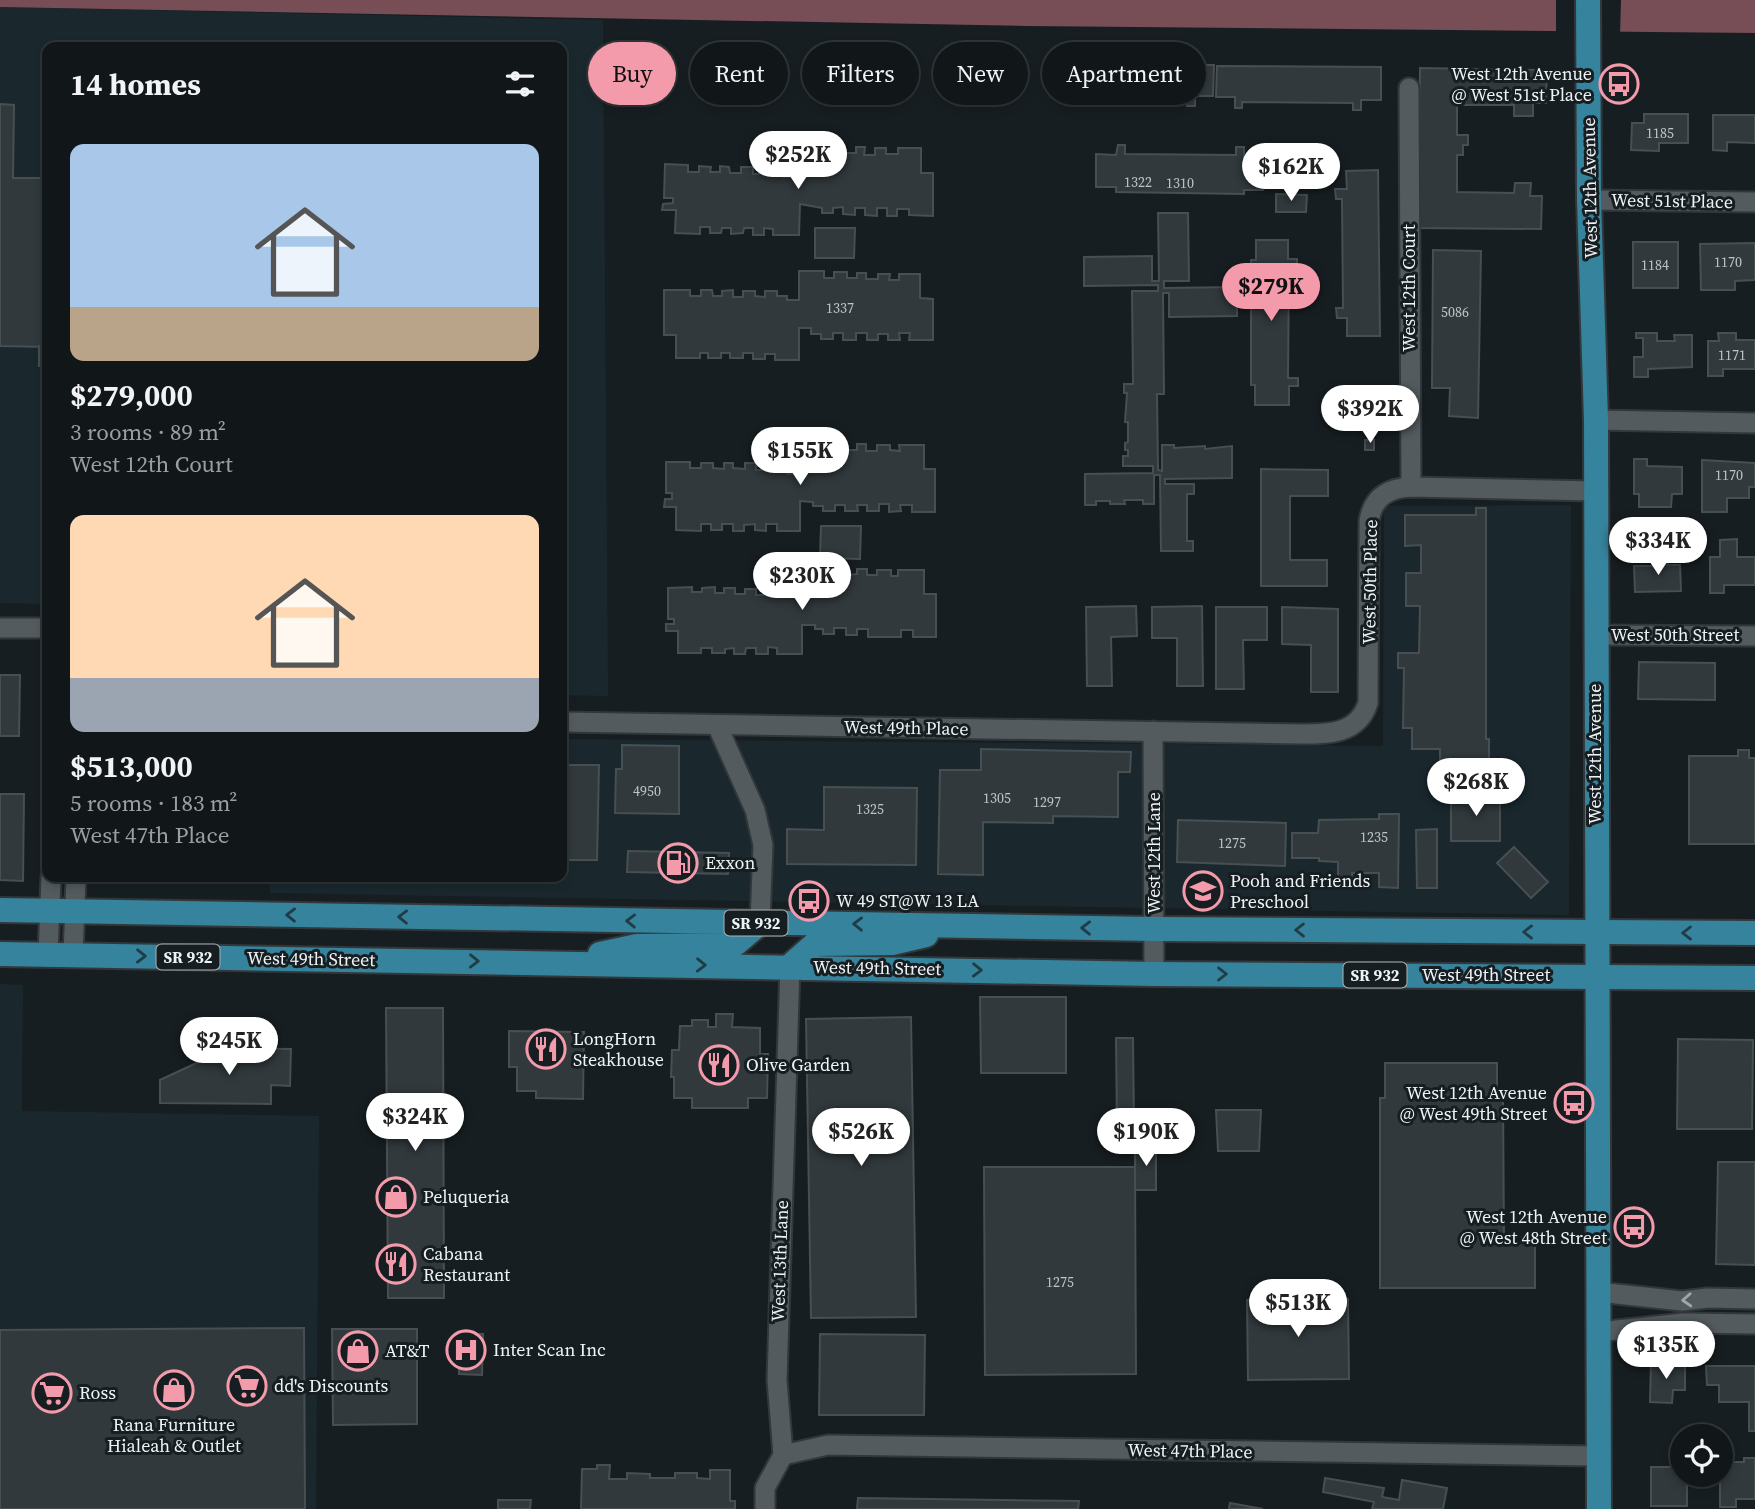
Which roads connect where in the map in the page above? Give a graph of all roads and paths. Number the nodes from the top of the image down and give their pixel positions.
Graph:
1 (1588, 0) edge
2 (1409, 88) dead end
3 (1589, 200) junction
4 (1755, 202) edge
5 (1596, 420) junction
6 (1755, 422) edge
7 (1411, 487) junction
8 (1595, 491) junction
9 (0, 628) edge
10 (42, 628) edge
11 (1595, 635) junction
12 (1755, 636) edge
13 (567, 722) edge
14 (717, 725) junction
15 (1153, 732) junction
16 (1249, 733) joint
17 (53, 882) edge
18 (74, 882) edge
19 (0, 910) edge
20 (63, 912) junction
21 (760, 923) junction
22 (967, 926) junction
23 (1154, 929) junction
24 (1596, 932) junction
25 (1755, 933) edge
26 (0, 954) edge
27 (48, 955) junction
28 (73, 955) junction
29 (562, 963) junction
30 (790, 966) junction
31 (1154, 974) junction
32 (1597, 976) junction
33 (1755, 978) edge
34 (1598, 1292) junction
35 (1755, 1299) edge
36 (1755, 1324) edge
37 (1598, 1332) junction
38 (783, 1455) junction
39 (1598, 1456) junction
40 (765, 1509) edge
41 (1598, 1509) edge

1 - 3 main road, West 12th Avenue
2 - 7 street, West 12th Court
3 - 4 street, West 51st Place
3 - 5 main road, West 12th Avenue
5 - 6 street
5 - 8 main road, West 12th Avenue
7 - 8 street, West 50th Place
7 - 16 street, West 50th Place
8 - 11 main road, West 12th Avenue
9 - 10 street
11 - 12 street, West 50th Street
11 - 24 main road, West 12th Avenue
13 - 14 street, West 49th Place
14 - 15 street, West 49th Place
14 - 21 street
15 - 16 street, West 49th Place
15 - 23 street, West 12th Lane
17 - 20 street
18 - 20 street
19 - 20 main road, SR 932
21 -> 20 main road, SR 932
20 - 27 street
20 - 28 street
22 -> 21 main road, SR 932
21 - 29 main road
23 -> 22 main road, SR 932
22 - 30 main road
24 -> 23 main road, SR 932
23 - 31 street, West 12th Lane
25 -> 24 main road, SR 932
24 - 32 main road, West 12th Avenue
26 - 27 main road, West 49th Street / SR 932
27 - 28 main road, West 49th Street / SR 932
28 -> 29 main road, West 49th Street / SR 932
29 -> 30 main road, West 49th Street / SR 932
30 -> 31 main road, West 49th Street / SR 932
30 - 38 street, West 13th Lane
31 -> 32 main road, West 49th Street / SR 932
32 - 33 main road, West 49th Street / SR 932
32 - 34 main road, West 12th Avenue
35 -> 34 street
34 - 37 main road, West 12th Avenue
36 - 37 street
37 - 39 main road, West 12th Avenue
38 - 39 street, West 47th Place
38 - 40 street
39 - 41 main road, West 12th Avenue

